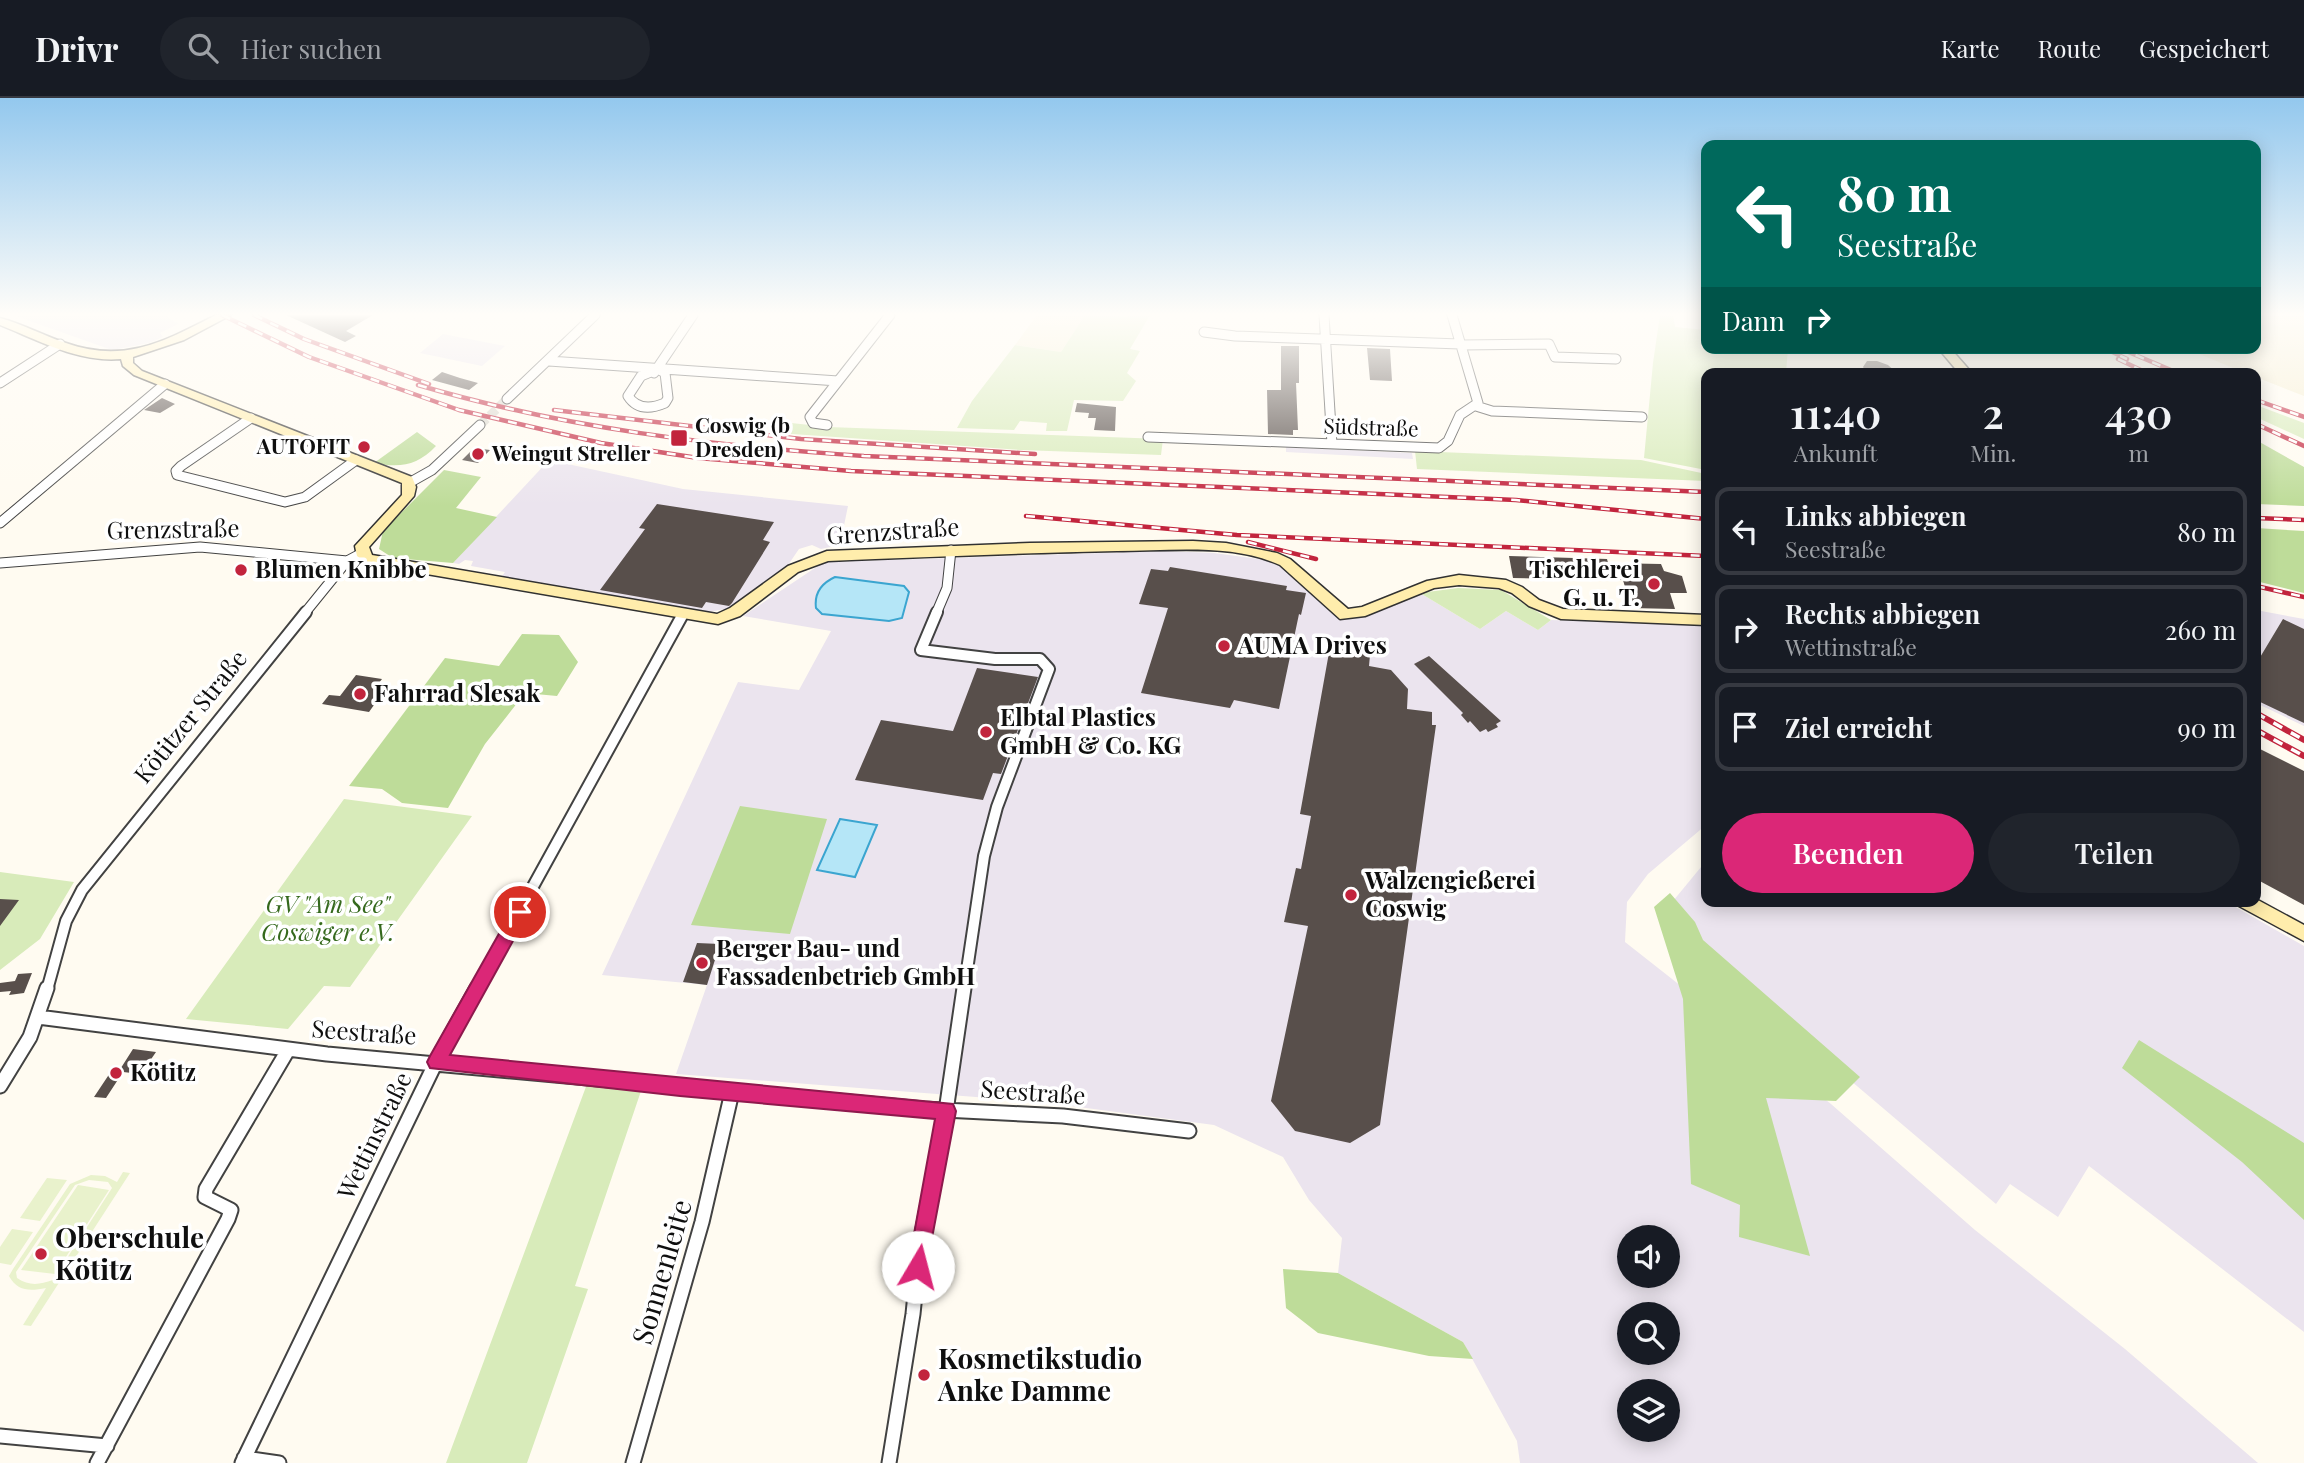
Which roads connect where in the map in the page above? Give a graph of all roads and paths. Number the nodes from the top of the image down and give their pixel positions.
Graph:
1 (152, 379) edge
2 (529, 379) edge
3 (639, 379) edge
4 (666, 379) edge
5 (803, 379) edge
6 (1329, 379) edge
7 (1472, 379) edge
8 (838, 381) joint
9 (165, 384) junction
10 (507, 399) tunnel mouth
11 (1476, 406) junction
12 (1643, 417) dead end
13 (251, 418) junction
14 (480, 425) tunnel mouth
15 (827, 425) dead end
16 (1148, 437) dead end
17 (1332, 444) junction
18 (356, 460) junction
19 (409, 483) junction
20 (0, 523) edge
21 (951, 550) junction
22 (362, 553) junction
23 (347, 561) junction
24 (4, 562) edge
25 (0, 570) edge
26 (683, 614) junction
27 (1701, 620) edge
28 (2256, 907) edge
29 (2304, 933) edge
30 (38, 1017) junction
31 (288, 1050) junction
32 (436, 1062) junction
33 (0, 1086) edge
34 (732, 1092) junction
35 (946, 1111) junction
36 (1189, 1131) dead end
37 (0, 1436) edge
38 (107, 1446) junction
39 (243, 1460) edge
40 (97, 1463) edge
41 (279, 1463) edge
42 (633, 1463) edge
43 (889, 1463) edge

1 - 9 street
2 - 10 street
3 - 4 street
5 - 8 street
6 - 17 street
7 - 11 street
8 - 15 street
9 - 13 street
9 - 20 street
11 - 12 street
11 - 17 street, Südstraße
13 - 18 street
13 - 18 street
14 - 19 street, Kötitzer Straße
16 - 17 street, Südstraße
18 - 19 street
19 - 22 street, Kötitzer Straße
21 - 26 street, Grenzstraße
21 - 27 street, Grenzstraße
21 - 35 street
22 - 23 street, Kötitzer Straße
22 - 26 street, Grenzstraße
23 - 24 street, Grenzstraße
23 - 30 street, Kötitzer Straße
24 - 25 street
26 - 32 street, Wettinstraße
28 - 29 street
30 - 31 street, Seestraße
30 - 33 street, Kötitzer Straße
31 - 32 street, Seestraße
31 - 38 street
32 - 34 street, Seestraße
32 - 39 street, Wettinstraße
34 - 35 street, Seestraße
34 - 42 street, Sonnenleite
35 - 36 street, Seestraße
35 - 43 street
37 - 38 street
38 - 40 street
39 - 41 street

